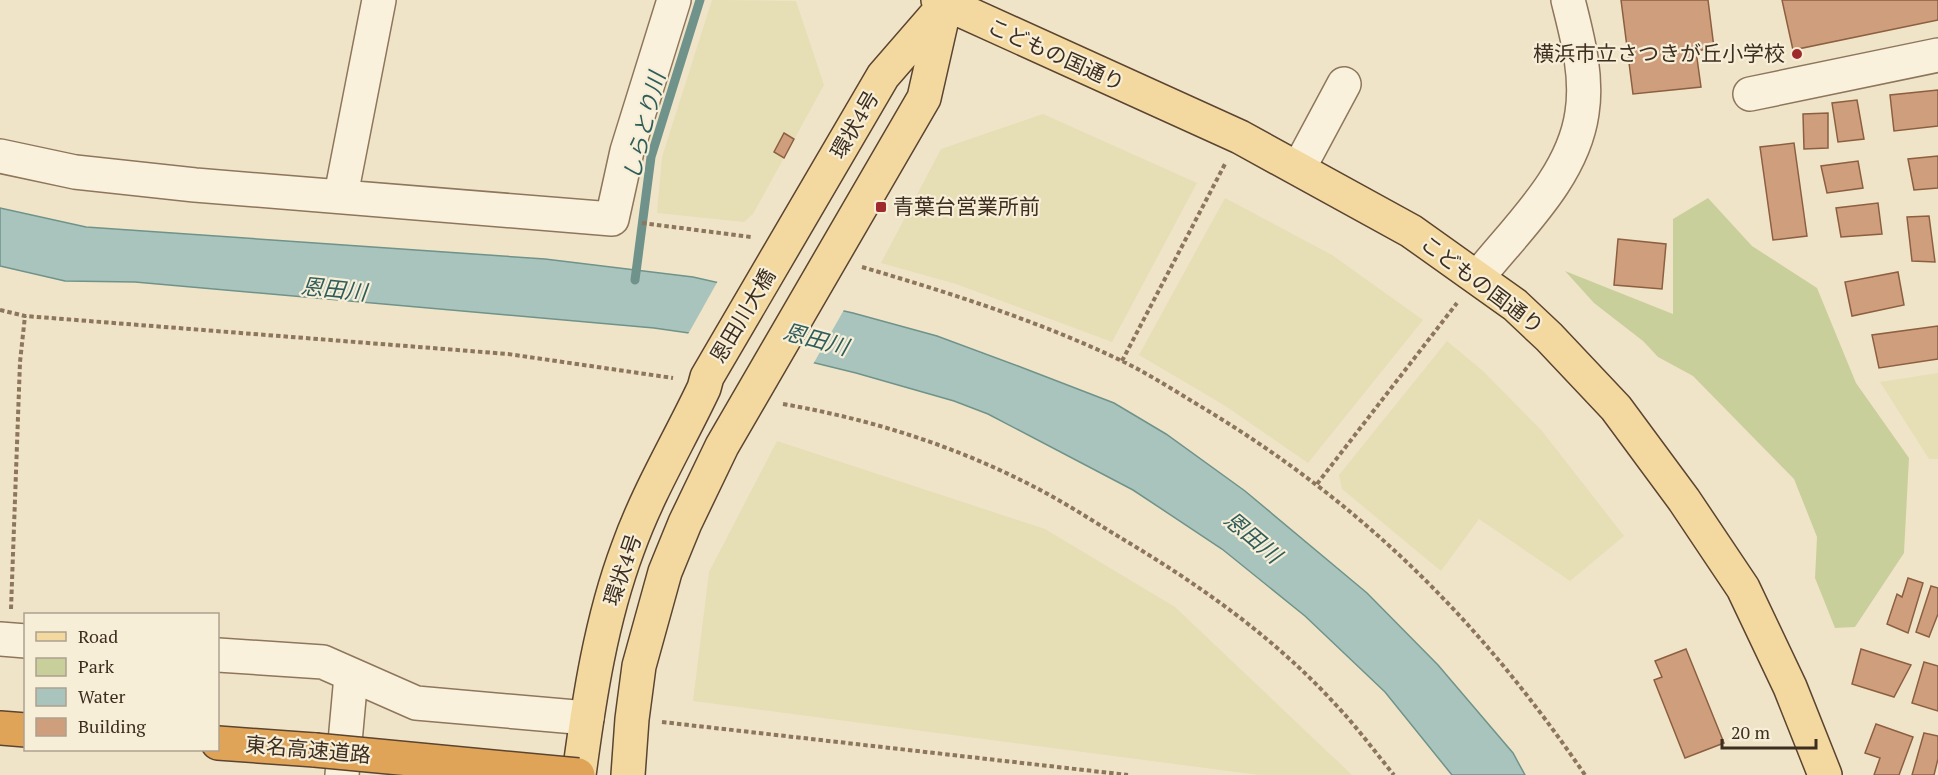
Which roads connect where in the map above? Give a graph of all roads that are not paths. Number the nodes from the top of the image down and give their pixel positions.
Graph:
1 (379, 0) edge
2 (674, 0) edge
3 (1568, 0) edge
4 (937, 1) edge
5 (1938, 55) edge
6 (1344, 84) dead end
7 (1750, 94) dead end
8 (0, 156) edge
9 (1299, 168) junction
10 (341, 195) junction
11 (780, 256) joint
12 (1478, 277) junction
13 (692, 378) joint
14 (219, 655) edge
15 (351, 676) junction
16 (587, 718) junction
17 (0, 728) edge
18 (24, 729) edge
19 (219, 743) edge
20 (342, 775) edge
21 (579, 775) edge
22 (628, 775) edge
23 (1826, 775) edge

1 - 10 street
2 - 10 street
3 - 12 street
4 - 9 main road, こどもの国通り
4 - 11 main road, 環状4号
4 - 22 main road, 環状4号
5 - 7 street
6 - 9 street
8 - 10 street
9 - 12 main road, こどもの国通り
11 - 13 main road, 恩田川大橋
12 - 23 main road, こどもの国通り
13 - 16 main road, 環状4号
14 - 15 street
15 - 16 street
15 - 20 street
16 - 21 main road, 環状4号
17 - 18 highway
19 - 21 highway, 東名高速道路, bridge

